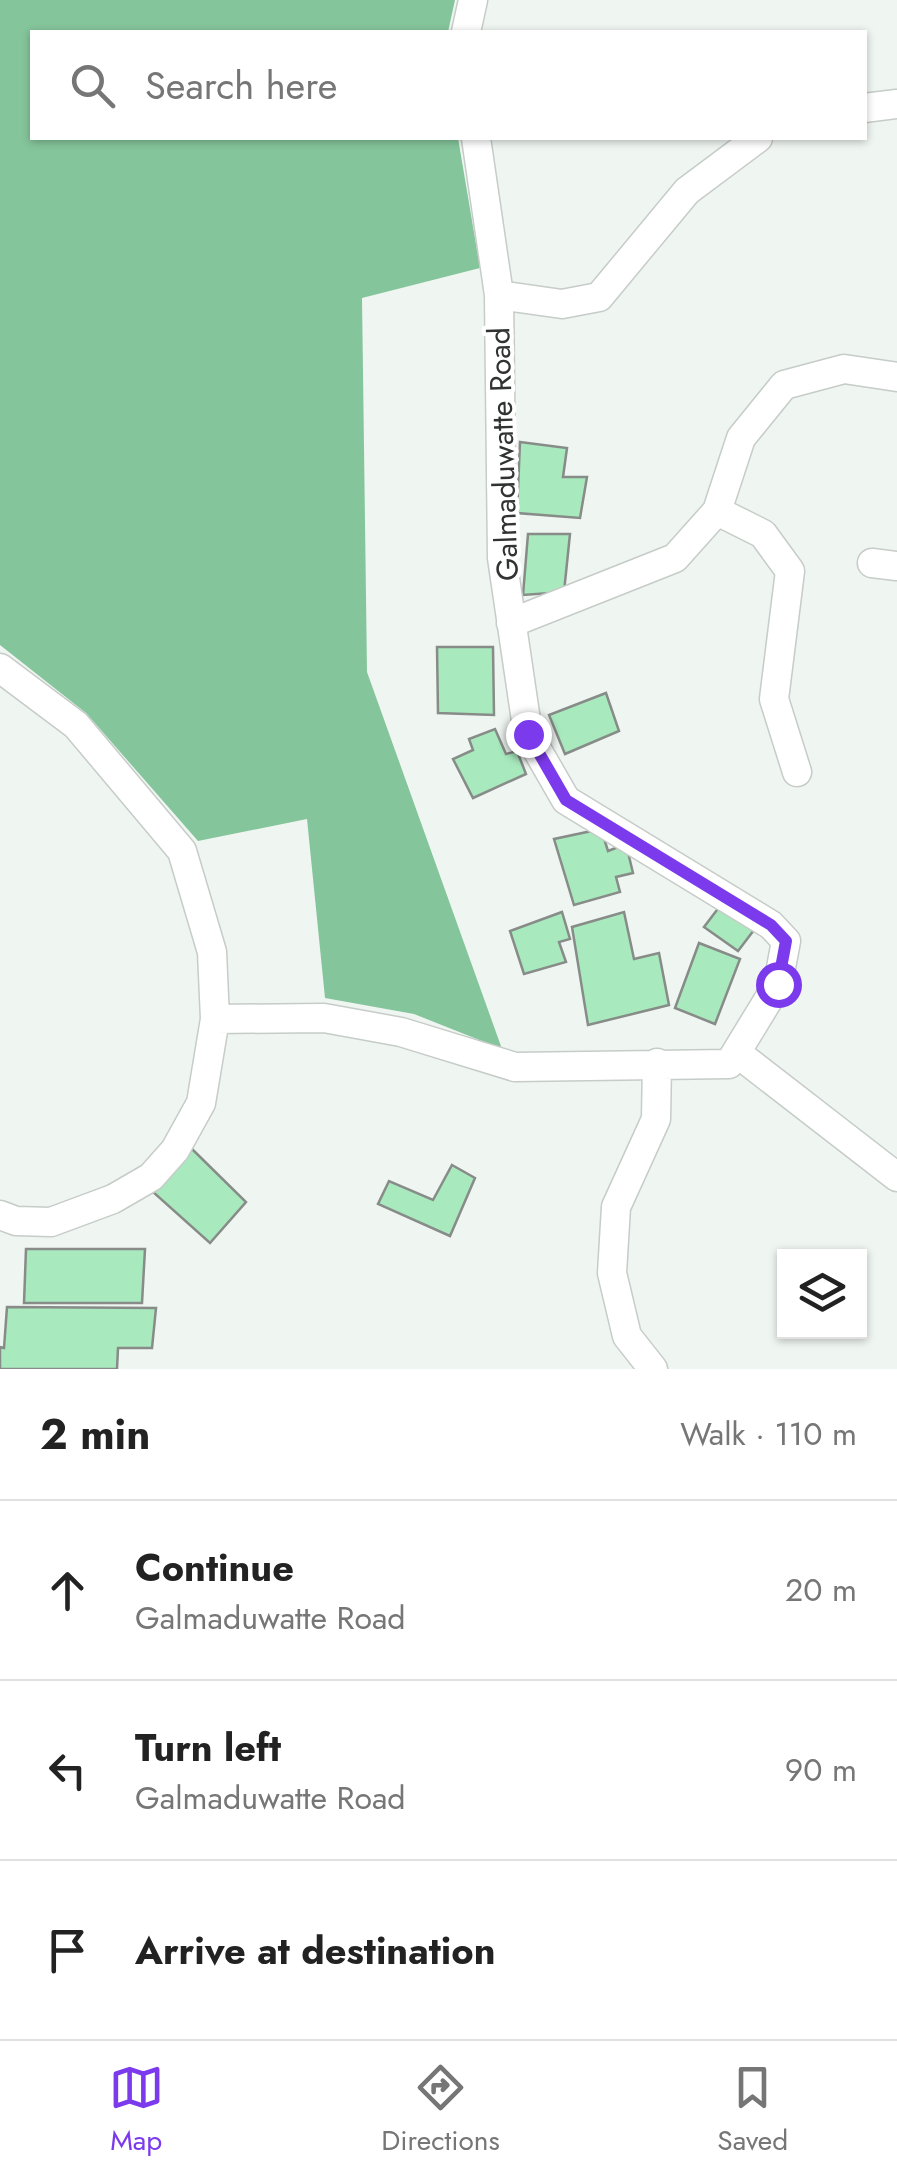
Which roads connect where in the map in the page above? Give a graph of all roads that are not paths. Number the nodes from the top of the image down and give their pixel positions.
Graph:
1 (473, 0) edge
2 (466, 30) edge
3 (897, 104) edge
4 (867, 108) edge
5 (476, 140) edge
6 (755, 140) edge
7 (499, 296) junction
8 (897, 377) edge
9 (717, 511) junction
10 (511, 622) junction
11 (0, 668) edge
12 (796, 772) dead end
13 (215, 1018) junction
14 (737, 1053) junction
15 (657, 1063) junction
16 (897, 1177) edge
17 (0, 1216) edge
18 (654, 1369) edge

1 - 2 street
3 - 4 street
5 - 7 street, Galmaduwatte Road
6 - 7 street
7 - 10 street, Galmaduwatte Road
8 - 9 street
9 - 10 street
9 - 12 street
10 - 14 street, Galmaduwatte Road
11 - 13 street
13 - 15 street
13 - 17 street
14 - 15 street
14 - 16 street
15 - 18 street

